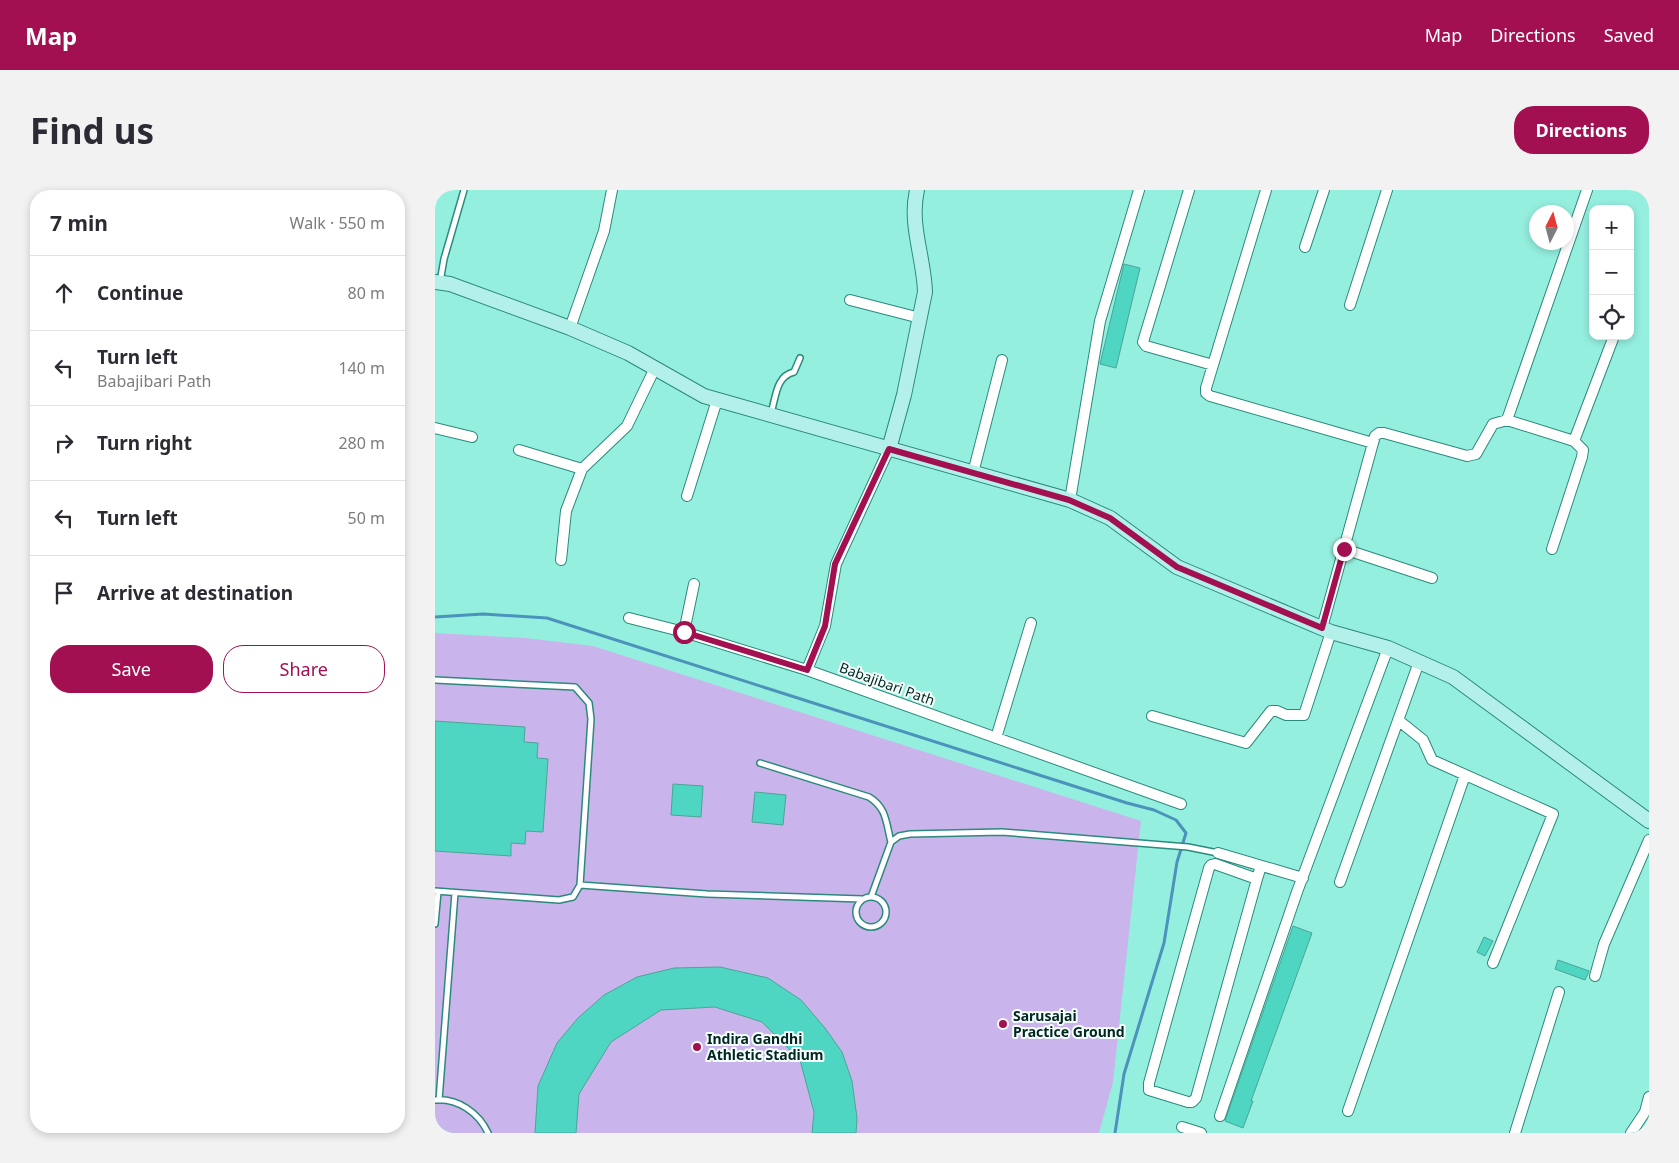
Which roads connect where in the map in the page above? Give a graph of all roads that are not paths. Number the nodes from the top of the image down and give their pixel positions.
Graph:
1 (464, 190) edge
2 (612, 190) edge
3 (917, 190) edge
4 (1139, 190) edge
5 (1189, 190) edge
6 (1266, 190) edge
7 (1324, 190) edge
8 (1387, 190) edge
9 (1587, 190) edge
10 (1305, 247) dead end
11 (438, 283) edge
12 (850, 300) dead end
13 (1350, 306) dead end
14 (920, 318) junction
15 (570, 328) junction
16 (1612, 340) edge
17 (800, 358) dead end
18 (1002, 360) dead end
19 (1213, 365) junction
20 (655, 368) junction
21 (717, 400) junction
22 (771, 416) junction
23 (1507, 420) junction
24 (435, 428) edge
25 (472, 437) dead end
26 (1574, 441) junction
27 (1373, 443) junction
28 (889, 449) junction
29 (519, 450) dead end
30 (582, 469) junction
31 (973, 473) junction
32 (687, 496) dead end
33 (1069, 500) junction
34 (1344, 549) junction
35 (1552, 549) dead end
36 (561, 560) dead end
37 (1432, 578) dead end
38 (694, 584) dead end
39 (629, 618) dead end
40 (1031, 623) dead end
41 (1327, 630) junction
42 (684, 632) junction
43 (1388, 648) junction
44 (1419, 662) junction
45 (807, 670) junction
46 (435, 680) edge
47 (1151, 716) dead end
48 (1398, 720) junction
49 (995, 738) junction
50 (760, 763) dead end
51 (1465, 775) junction
52 (1181, 804) dead end
53 (1649, 821) edge
54 (1649, 840) edge
55 (891, 842) junction
56 (1218, 853) joint
57 (1261, 866) junction
58 (1303, 878) junction
59 (1257, 879) junction
60 (1340, 882) dead end
61 (580, 885) junction
62 (436, 892) edge
63 (455, 893) junction
64 (871, 897) junction
65 (862, 899) junction
66 (435, 924) edge
67 (1493, 963) dead end
68 (1595, 976) dead end
69 (1559, 992) dead end
70 (1649, 1097) edge
71 (437, 1100) edge
72 (1348, 1111) dead end
73 (1220, 1116) dead end
74 (1182, 1126) dead end
75 (488, 1133) edge
76 (1201, 1133) edge
77 (1515, 1133) edge
78 (1631, 1133) edge

1 - 11 lane
2 - 15 street
3 - 14 street
4 - 33 street
5 - 19 street
6 - 19 street
7 - 10 street
8 - 13 street
9 - 23 street
11 - 15 street
12 - 14 street
14 - 28 street
15 - 20 street
16 - 26 street
17 - 22 lane
18 - 31 street
19 - 27 street
20 - 21 street
20 - 30 street
21 - 22 street
21 - 32 street
22 - 28 street
23 - 26 street
23 - 27 street
24 - 25 street
26 - 35 street
27 - 34 street
28 - 31 street
28 - 45 street
29 - 30 street
30 - 36 street
31 - 33 street
33 - 41 street
34 - 37 street
34 - 41 street
38 - 42 street
39 - 42 street, Babajibari Path
40 - 49 street
41 - 43 street
41 - 47 street
42 - 45 street, Babajibari Path
43 - 44 street
43 - 58 street
44 - 48 street
44 - 53 street
45 - 49 street, Babajibari Path
46 - 61 lane
48 - 51 street
48 - 60 street
49 - 52 street, Babajibari Path
50 - 55 lane
51 - 67 street
51 - 72 street
54 - 68 street
55 - 56 lane
55 - 64 lane
56 - 57 street
57 - 58 street
57 - 59 street
58 - 73 street
59 - 59 street
61 - 63 lane
61 - 65 lane
62 - 63 lane
62 - 66 lane
63 - 71 lane
64 - 65 lane
64 - 65 lane
69 - 77 street
70 - 78 street
71 - 75 lane
74 - 76 street

